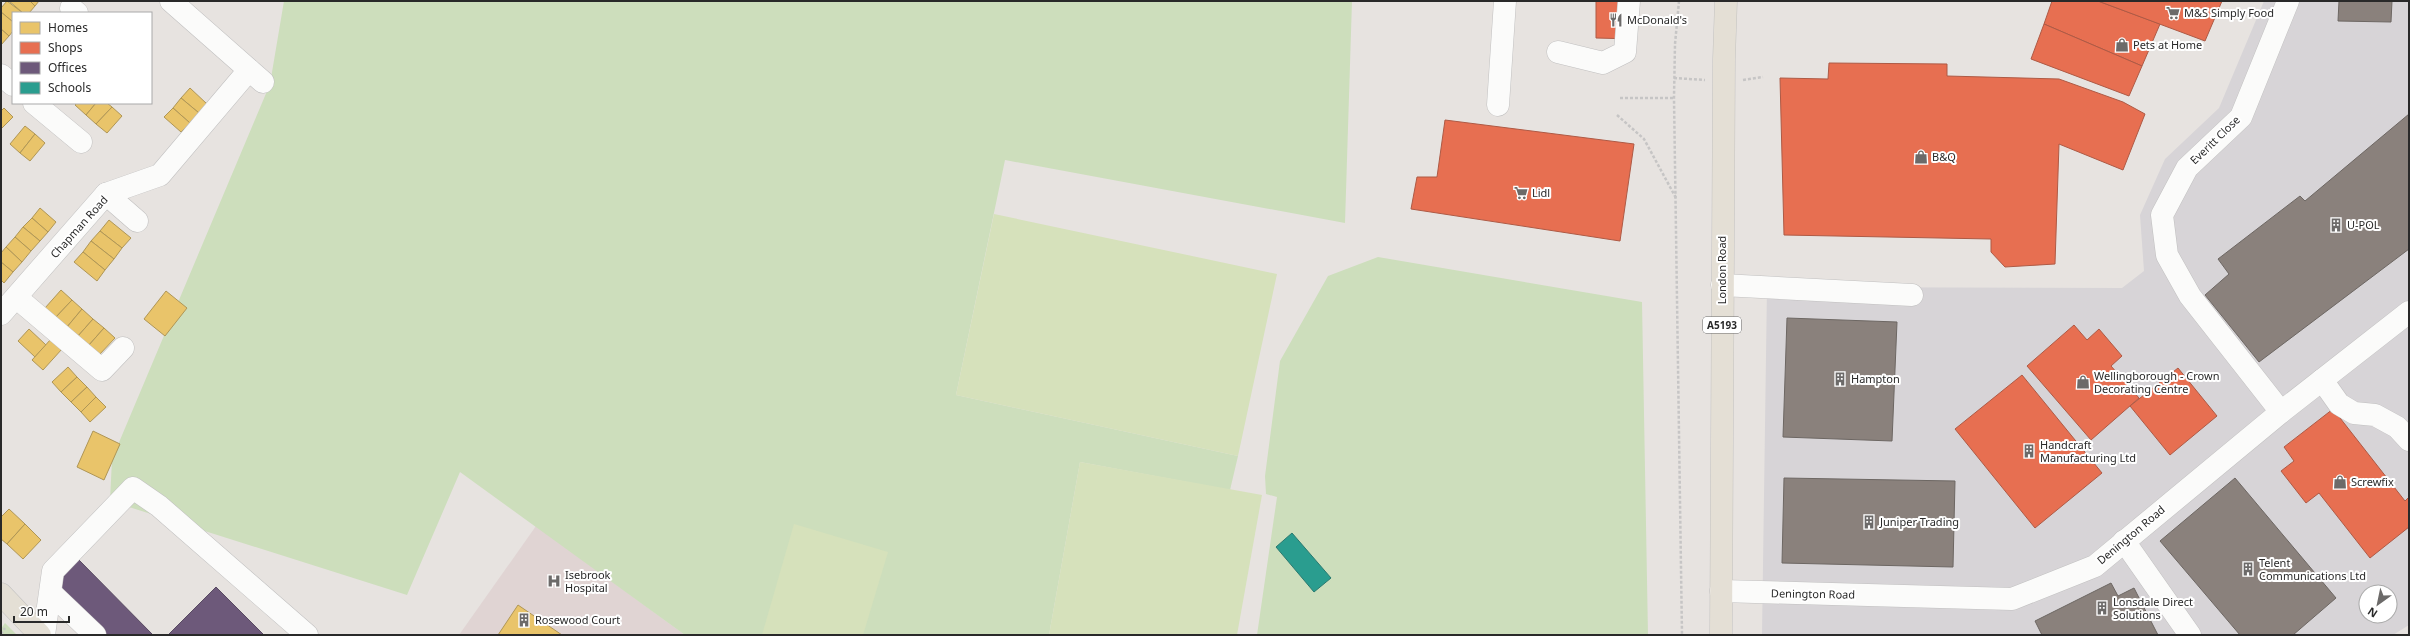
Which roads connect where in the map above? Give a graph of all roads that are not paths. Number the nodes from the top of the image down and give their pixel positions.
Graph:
1 (172, 1) edge
2 (1505, 1) edge
3 (1629, 1) edge
4 (1726, 1) edge
5 (2288, 1) edge
6 (1558, 52) dead end
7 (1, 75) edge
8 (12, 84) edge
9 (1498, 105) dead end
10 (46, 107) edge
11 (81, 142) dead end
12 (106, 194) junction
13 (137, 220) dead end
14 (1722, 285) junction
15 (1912, 295) dead end
16 (17, 298) junction
17 (2409, 312) edge
18 (1, 314) edge
19 (123, 348) dead end
20 (2322, 380) junction
21 (2281, 412) junction
22 (2409, 440) edge
23 (2124, 541) junction
24 (1721, 591) junction
25 (52, 593) junction
26 (1, 594) edge
27 (40, 635) edge
28 (44, 635) edge
29 (95, 635) edge
30 (307, 635) edge
31 (1721, 635) edge
32 (2190, 635) edge

1 - 12 street, Chapman Road
2 - 9 street
3 - 6 street
4 - 14 main road, London Road / A5193
5 - 21 street, Everitt Close
7 - 8 street
10 - 11 street
12 - 13 street
12 - 16 street, Chapman Road
14 - 15 street
14 - 24 main road, London Road / A5193
16 - 18 street, Chapman Road
16 - 19 street
17 - 20 street, Denington Road
20 - 21 street, Denington Road
20 - 22 street
21 - 23 street, Denington Road
23 - 24 street, Denington Road
23 - 32 street
24 - 31 main road, London Road / A5193
25 - 28 street
25 - 29 street
25 - 30 street
26 - 27 main road

